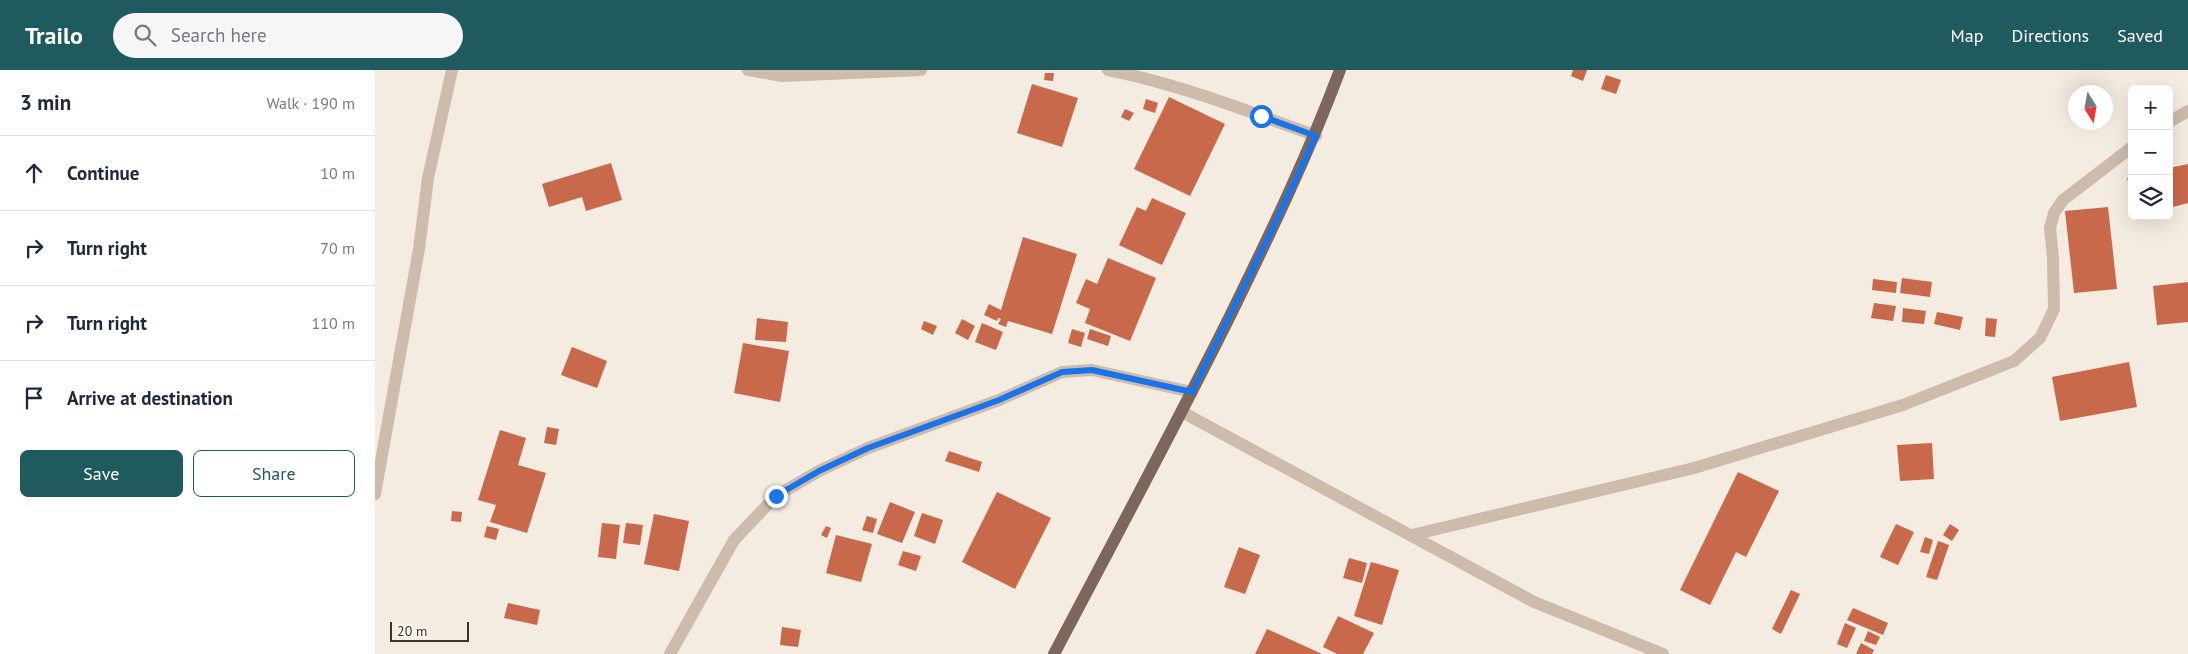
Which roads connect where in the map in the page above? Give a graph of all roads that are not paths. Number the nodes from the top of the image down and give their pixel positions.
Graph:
1 (452, 70) edge
2 (748, 70) edge
3 (921, 70) edge
4 (1108, 70) edge
5 (1340, 70) edge
6 (2188, 110) edge
7 (2173, 119) edge
8 (1316, 136) junction
9 (2128, 150) edge
10 (1192, 392) junction
11 (1182, 412) junction
12 (375, 494) edge
13 (1412, 535) junction
14 (670, 654) edge
15 (1054, 654) edge
16 (1663, 654) edge

1 - 12 street
2 - 3 street
4 - 8 street
5 - 8 main road
6 - 7 street
8 - 10 main road
9 - 13 street
10 - 11 main road
10 - 14 street
11 - 13 street
11 - 15 main road
13 - 16 street

